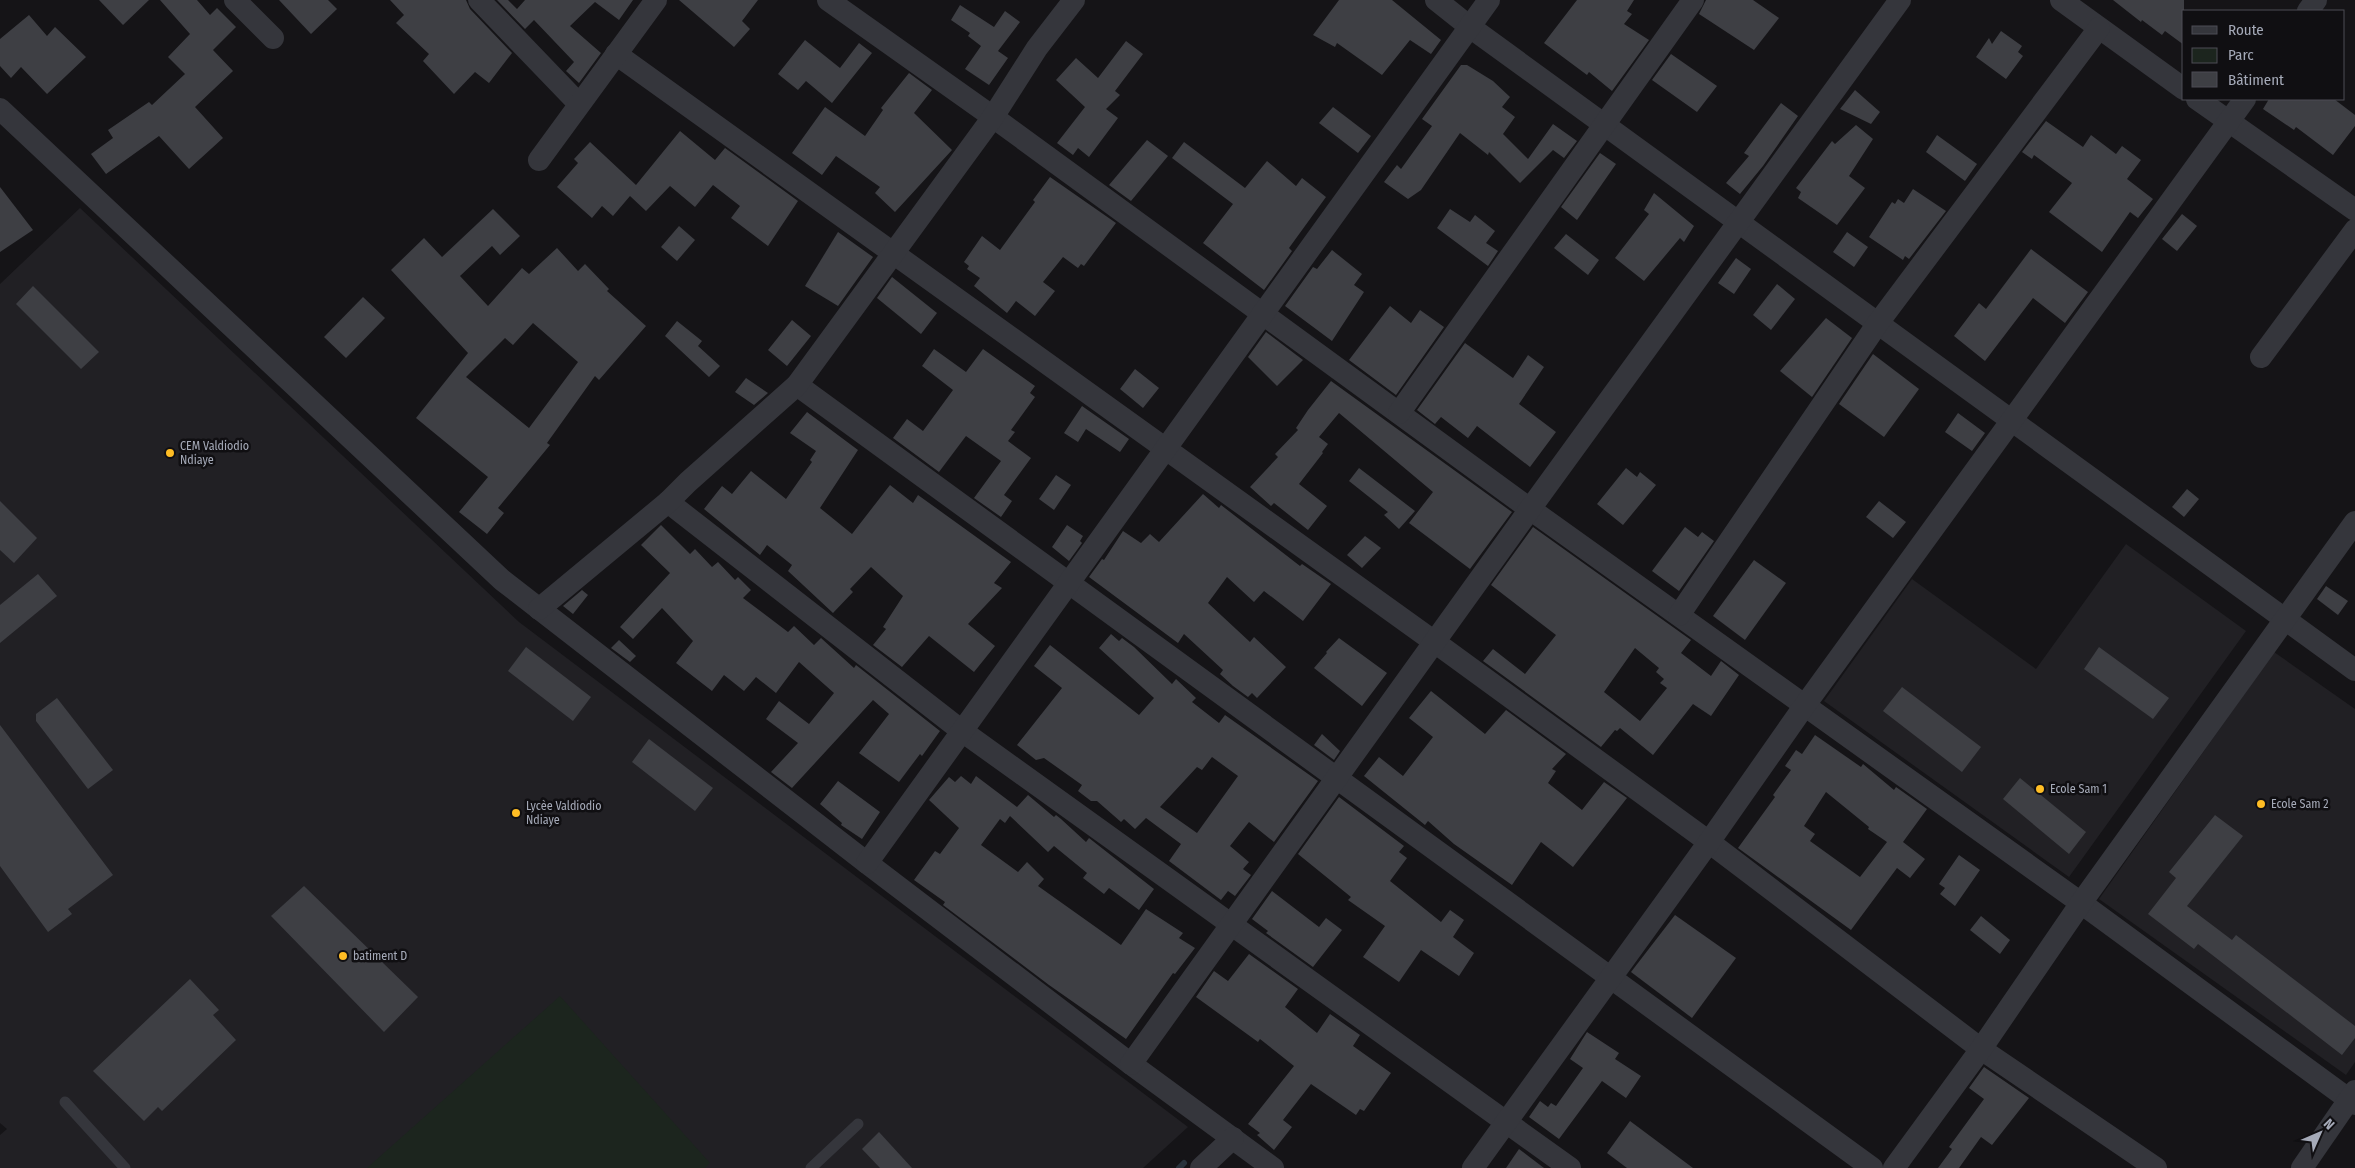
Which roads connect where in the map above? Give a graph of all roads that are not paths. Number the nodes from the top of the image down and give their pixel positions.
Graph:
1 (234, 0) edge
2 (479, 0) edge
3 (656, 0) edge
4 (828, 0) edge
5 (1074, 0) edge
6 (1436, 0) edge
7 (1489, 0) edge
8 (1693, 0) edge
9 (1900, 0) edge
10 (2061, 0) edge
11 (1470, 27) junction
12 (2099, 28) junction
13 (273, 38) dead end
14 (616, 54) junction
15 (2182, 88) edge
16 (2199, 100) edge
17 (2244, 100) edge
18 (580, 104) junction
19 (0, 109) edge
20 (993, 118) junction
21 (2229, 122) junction
22 (1604, 125) junction
23 (539, 160) dead end
24 (2355, 210) edge
25 (1739, 223) junction
26 (2355, 230) edge
27 (893, 252) junction
28 (1262, 315) junction
29 (1878, 323) junction
30 (2261, 357) dead end
31 (797, 385) junction
32 (1399, 413) junction
33 (2013, 421) junction
34 (1165, 448) junction
35 (668, 502) junction
36 (1530, 509) junction
37 (2355, 522) edge
38 (1068, 583) junction
39 (539, 609) junction
40 (1679, 615) junction
41 (2285, 619) junction
42 (1436, 643) junction
43 (2355, 670) edge
44 (1805, 705) junction
45 (962, 731) junction
46 (1338, 778) junction
47 (1709, 842) junction
48 (866, 863) junction
49 (2081, 903) junction
50 (1232, 926) junction
51 (1611, 977) junction
52 (1981, 1050) junction
53 (1131, 1064) junction
54 (2353, 1098) edge
55 (65, 1102) dead end
56 (1507, 1121) junction
57 (858, 1124) dead end
58 (1234, 1138) junction
59 (125, 1168) edge
60 (811, 1168) edge
61 (1201, 1168) edge
62 (1273, 1168) edge
63 (1473, 1168) edge
64 (1570, 1168) edge
65 (1872, 1168) edge
66 (1894, 1168) edge
67 (2156, 1168) edge
68 (2302, 1168) edge

1 - 13 street
2 - 18 street
3 - 14 street
4 - 20 street
5 - 20 street
6 - 11 street
7 - 11 street
8 - 22 street
9 - 25 street
10 - 12 street
11 - 22 street
11 - 28 street
12 - 15 street
12 - 29 street
14 - 18 street
14 - 27 street
16 - 21 street
17 - 21 street
18 - 23 street
19 - 39 street
20 - 27 street
20 - 28 street
21 - 24 street
21 - 33 street
22 - 25 street
22 - 32 street
25 - 29 street
25 - 36 street
26 - 30 street
27 - 31 street
27 - 34 street
28 - 32 street
28 - 34 street
29 - 33 street
29 - 40 street
31 - 35 street
31 - 38 street
32 - 36 street
33 - 41 street
33 - 44 street
34 - 38 street
34 - 42 street
35 - 39 street
35 - 45 street
36 - 40 street
36 - 42 street
37 - 41 street
38 - 45 street
38 - 46 street
39 - 48 street
40 - 44 street
41 - 43 street
41 - 49 street
42 - 46 street
42 - 47 street
44 - 47 street
44 - 49 street
45 - 48 street
45 - 50 street
46 - 50 street
46 - 51 street
47 - 51 street
47 - 52 street
48 - 53 street
49 - 52 street
49 - 54 street
50 - 53 street
50 - 56 street
51 - 56 street
51 - 65 street
52 - 66 street
52 - 67 street
53 - 58 street
54 - 68 street
55 - 59 lane
56 - 63 street
56 - 64 street
57 - 60 lane
58 - 61 street
58 - 62 street

